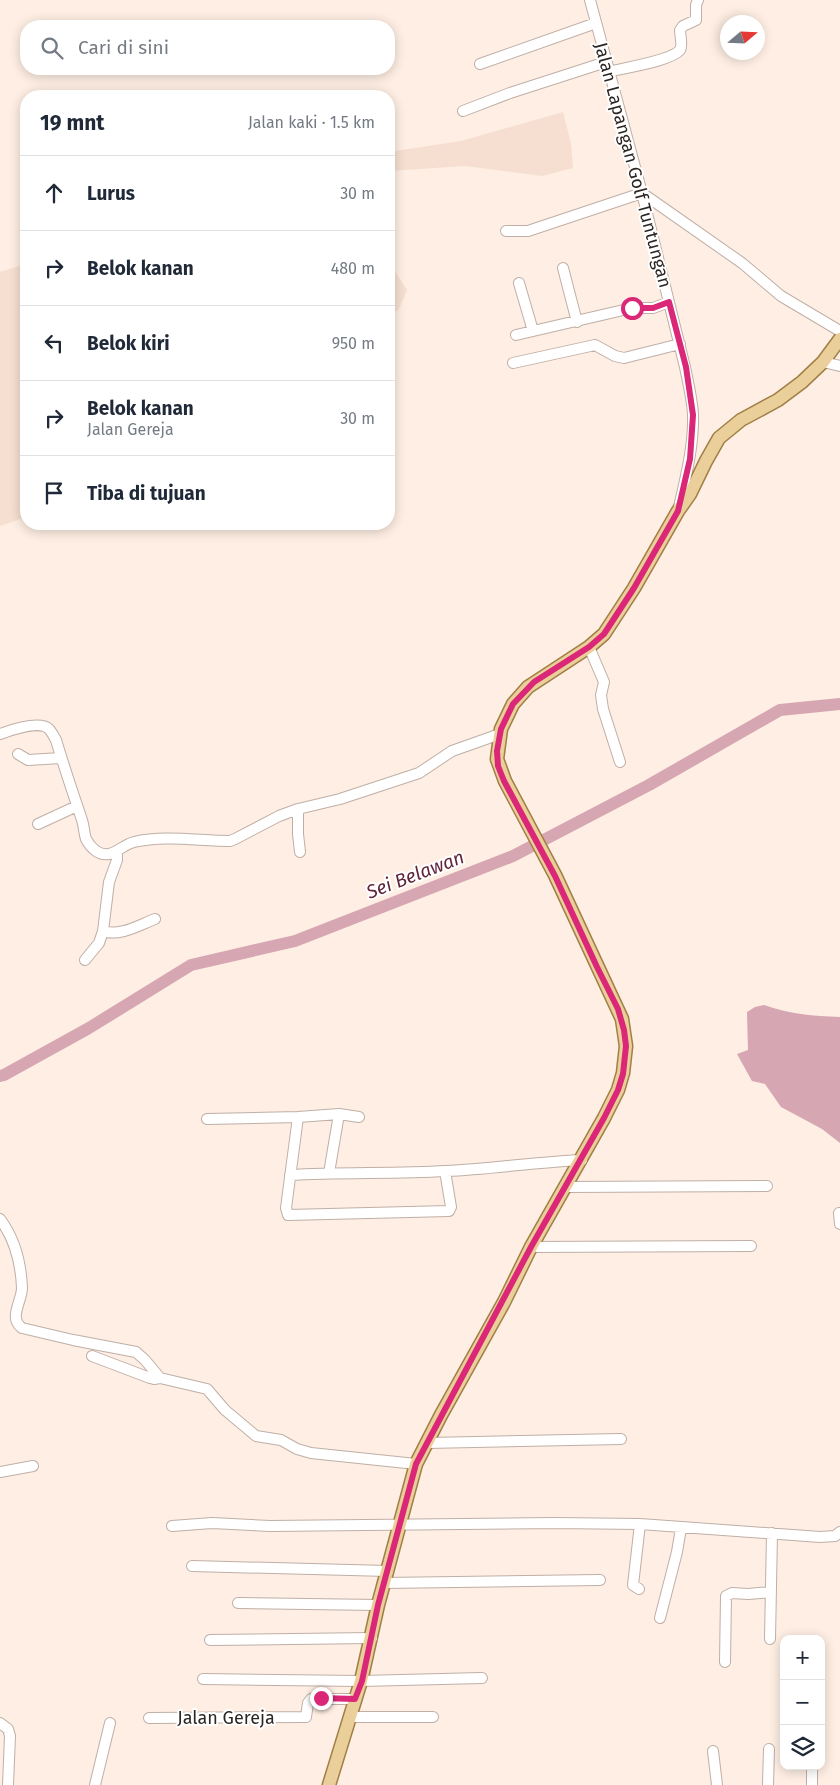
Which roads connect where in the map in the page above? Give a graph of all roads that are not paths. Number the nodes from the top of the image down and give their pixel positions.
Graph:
1 (590, 0) edge
2 (698, 0) edge
3 (596, 24) junction
4 (480, 64) dead end
5 (607, 67) junction
6 (463, 111) dead end
7 (642, 193) junction
8 (506, 231) dead end
9 (563, 268) dead end
10 (519, 283) dead end
11 (669, 302) junction
12 (577, 322) junction
13 (533, 331) junction
14 (840, 331) edge
15 (516, 335) dead end
16 (840, 339) edge
17 (680, 344) junction
18 (823, 362) junction
19 (513, 363) dead end
20 (840, 366) edge
21 (678, 511) junction
22 (589, 647) junction
23 (0, 734) edge
24 (500, 734) junction
25 (18, 754) dead end
26 (62, 758) junction
27 (620, 762) dead end
28 (77, 806) junction
29 (298, 809) junction
30 (38, 824) dead end
31 (117, 852) junction
32 (300, 852) dead end
33 (155, 919) dead end
34 (103, 931) junction
35 (85, 960) dead end
36 (340, 1114) junction
37 (298, 1117) junction
38 (359, 1117) dead end
39 (207, 1119) dead end
40 (582, 1160) junction
41 (444, 1171) junction
42 (329, 1173) junction
43 (290, 1175) junction
44 (767, 1186) dead end
45 (566, 1188) junction
46 (839, 1213) edge
47 (0, 1219) edge
48 (840, 1224) edge
49 (751, 1246) dead end
50 (531, 1247) junction
51 (92, 1356) dead end
52 (160, 1378) junction
53 (621, 1439) dead end
54 (427, 1443) junction
55 (416, 1464) junction
56 (33, 1466) dead end
57 (0, 1472) edge
58 (640, 1524) junction
59 (400, 1525) junction
60 (172, 1526) dead end
61 (681, 1528) junction
62 (840, 1532) edge
63 (772, 1533) junction
64 (192, 1566) dead end
65 (386, 1577) junction
66 (600, 1580) dead end
67 (639, 1589) dead end
68 (771, 1592) junction
69 (238, 1603) dead end
70 (378, 1605) junction
71 (660, 1618) dead end
72 (372, 1638) junction
73 (770, 1639) dead end
74 (210, 1640) dead end
75 (725, 1662) dead end
76 (482, 1678) dead end
77 (203, 1679) dead end
78 (362, 1681) junction
79 (355, 1699) junction
80 (350, 1717) junction
81 (433, 1717) dead end
82 (149, 1718) dead end
83 (0, 1723) edge
84 (110, 1723) dead end
85 (769, 1749) dead end
86 (713, 1751) dead end
87 (812, 1770) edge
88 (8, 1785) edge
89 (95, 1785) edge
90 (329, 1785) edge
91 (716, 1785) edge
92 (768, 1785) edge
93 (812, 1785) edge

1 - 3 street, Jalan Lapangan Golf Tuntungan
2 - 5 street
3 - 4 street
3 - 5 street, Jalan Lapangan Golf Tuntungan
5 - 6 street
5 - 7 street, Jalan Lapangan Golf Tuntungan
7 - 8 street
7 - 11 street, Jalan Lapangan Golf Tuntungan
7 - 14 street
9 - 12 street
10 - 13 street
11 - 12 street
11 - 17 street, Jalan Lapangan Golf Tuntungan
12 - 13 street
13 - 15 street
16 - 18 main road
17 - 19 street
17 - 21 street, Jalan Lapangan Golf Tuntungan
18 - 20 street
18 - 21 main road
21 - 22 main road, Jalan Lapangan Golf Tuntungan
22 - 24 main road, Jalan Lapangan Golf Tuntungan
22 - 27 street
23 - 26 street
24 - 29 street
24 - 40 main road, Jalan Lapangan Golf Tuntungan
25 - 26 street
26 - 28 street
28 - 30 street
28 - 31 street
29 - 31 street
29 - 32 street
31 - 34 street
33 - 34 street
34 - 35 street
36 - 37 street
36 - 38 street
36 - 42 street
37 - 39 street
37 - 43 street
40 - 41 street
40 - 45 main road, Jalan Lapangan Golf Tuntungan
41 - 42 street
41 - 43 street
42 - 43 street
44 - 45 street
45 - 50 main road, Jalan Lapangan Golf Tuntungan
46 - 48 street
47 - 52 street
49 - 50 street
50 - 54 main road, Jalan Lapangan Golf Tuntungan
51 - 52 street
52 - 55 street
53 - 54 street
54 - 55 main road, Jalan Lapangan Golf Tuntungan
55 - 59 main road, Jalan Lapangan Golf Tuntungan
56 - 57 street
58 - 59 street
58 - 61 street
58 - 67 street
59 - 60 street
59 - 65 main road, Jalan Lapangan Golf Tuntungan
61 - 63 street
61 - 71 street
62 - 63 street
63 - 68 street
64 - 65 street
65 - 66 street
65 - 70 main road, Jalan Lapangan Golf Tuntungan
68 - 73 street
68 - 75 street
69 - 70 street
70 - 72 main road, Jalan Lapangan Golf Tuntungan
72 - 74 street
72 - 78 main road, Jalan Lapangan Golf Tuntungan
76 - 78 street
77 - 78 street
78 - 79 main road, Jalan Lapangan Golf Tuntungan
79 - 80 main road, Jalan Lapangan Golf Tuntungan
79 - 82 street, Jalan Gereja
80 - 81 street
80 - 90 main road, Jalan Lapangan Golf Tuntungan
83 - 88 street
84 - 89 street
85 - 92 street
86 - 91 street
87 - 93 street

